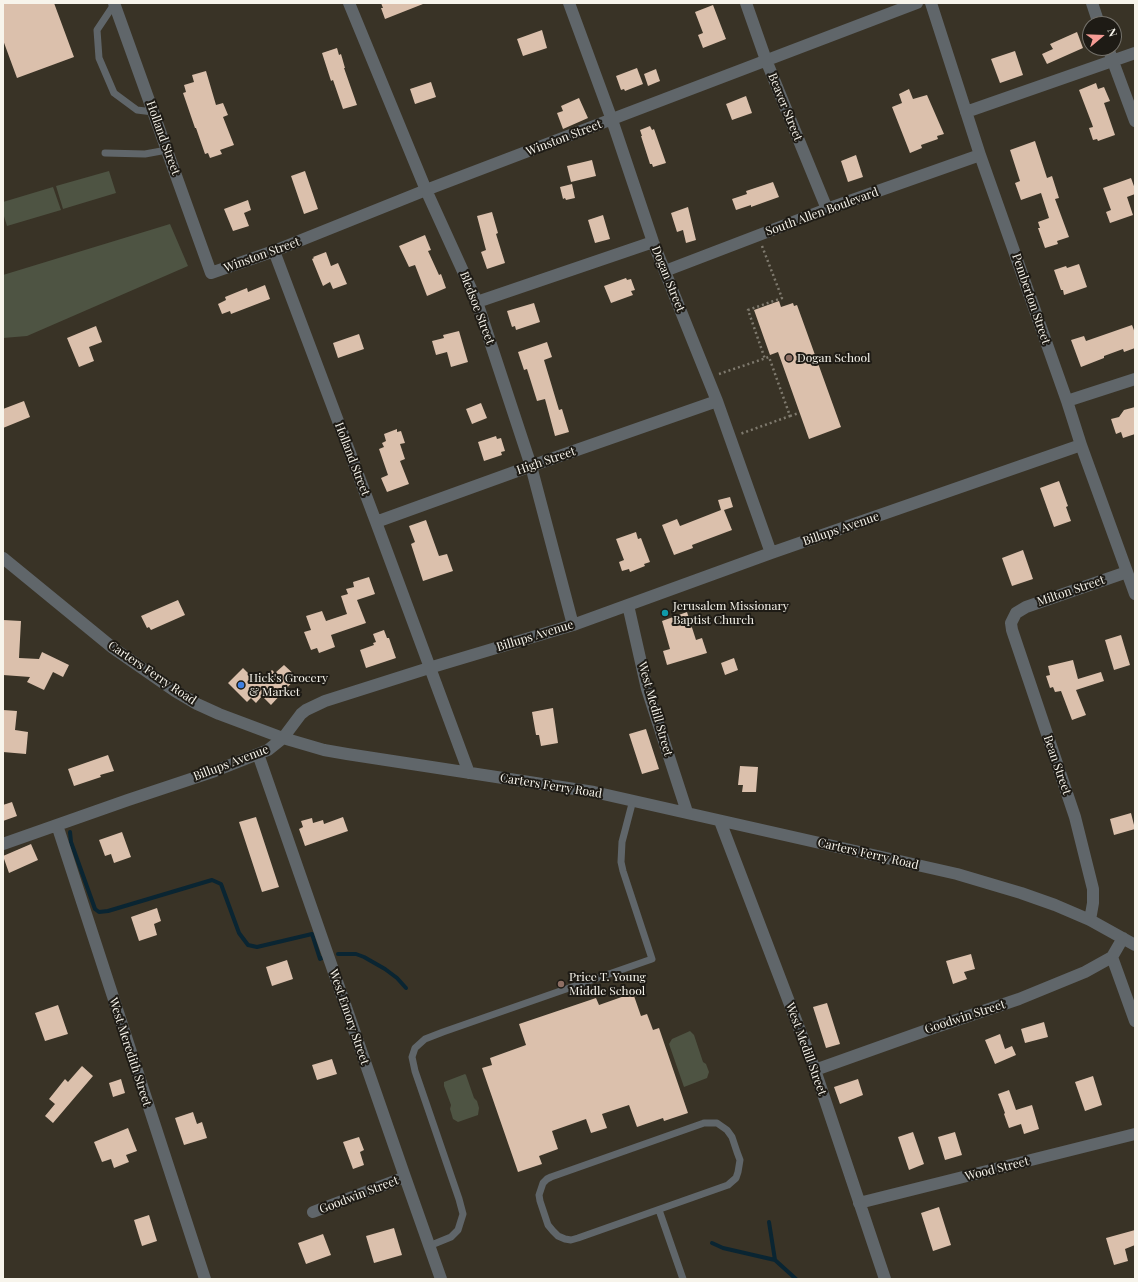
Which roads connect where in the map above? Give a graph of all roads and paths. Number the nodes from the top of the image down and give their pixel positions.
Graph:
1 (114, 3) edge
2 (349, 3) edge
3 (569, 3) edge
4 (746, 3) edge
5 (918, 3) edge
6 (931, 3) edge
7 (1092, 3) edge
8 (1096, 16) edge
9 (1135, 53) edge
10 (1110, 56) edge
11 (766, 60) junction
12 (1112, 61) junction
13 (153, 112) junction
14 (966, 112) junction
15 (612, 120) junction
16 (1135, 121) edge
17 (167, 150) junction
18 (105, 153) dead end
19 (980, 155) junction
20 (426, 190) junction
21 (827, 209) junction
22 (759, 236) junction
23 (653, 242) junction
24 (274, 251) junction
25 (665, 271) junction
26 (211, 274) joint
27 (477, 302) junction
28 (765, 359) junction
29 (707, 378) junction
30 (1135, 379) edge
31 (1067, 401) junction
32 (717, 402) junction
33 (799, 413) dead end
34 (790, 416) junction
35 (730, 437) junction
36 (1081, 445) junction
37 (531, 466) junction
38 (376, 522) junction
39 (771, 553) junction
40 (3, 558) edge
41 (1127, 572) junction
42 (1135, 594) edge
43 (628, 605) junction
44 (1016, 613) joint
45 (573, 624) junction
46 (429, 668) junction
47 (283, 738) junction
48 (258, 754) junction
49 (469, 773) junction
50 (633, 800) junction
51 (687, 812) junction
52 (720, 820) junction
53 (57, 825) junction
54 (3, 844) edge
55 (1090, 920) junction
56 (1123, 938) junction
57 (1135, 945) edge
58 (1112, 957) junction
59 (1135, 1021) edge
60 (815, 1070) junction
61 (1135, 1134) edge
62 (404, 1178) junction
63 (859, 1203) junction
64 (659, 1210) junction
65 (313, 1212) dead end
66 (430, 1246) junction
67 (205, 1279) edge
68 (441, 1279) edge
69 (683, 1279) edge
70 (885, 1279) edge

1 - 13 street, Holland Street
1 - 13 lane
2 - 20 street, Bledsoe Street
3 - 15 street, Dogan Street
4 - 11 street, Beaver Street
5 - 11 street, Winston Street
6 - 14 street, Pemberton Street
7 - 8 street
9 - 12 street
10 - 12 street
11 - 15 street, Winston Street
11 - 21 street, Beaver Street
12 - 14 street
12 - 16 street
13 - 17 street, Holland Street
14 - 19 street, Pemberton Street
15 - 20 street, Winston Street
15 - 23 street, Dogan Street
17 - 18 lane
17 - 26 street, Holland Street
19 - 21 street, South Allen Boulevard
19 - 31 street, Pemberton Street
20 - 24 street, Winston Street
20 - 27 street, Bledsoe Street
21 - 22 street, South Allen Boulevard
22 - 25 street, South Allen Boulevard
22 - 28 path
23 - 25 street, Dogan Street
23 - 27 street
24 - 26 street, Winston Street
24 - 38 street, Holland Street
25 - 29 street, Dogan Street
27 - 37 street, Bledsoe Street
28 - 29 path
28 - 34 path
29 - 32 street, Dogan Street
30 - 31 street
31 - 36 street, Pemberton Street
32 - 35 street, Dogan Street
32 - 37 street, High Street
33 - 34 path
34 - 35 path
35 - 39 street, Dogan Street
36 - 39 street, Billups Avenue
36 - 41 street, Pemberton Street
37 - 38 street, High Street
37 - 45 street, Bledsoe Street
38 - 46 street, Holland Street
39 - 43 street, Billups Avenue
40 - 47 street, Carters Ferry Road
41 - 42 street, Pemberton Street
41 - 44 street, Milton Street
43 - 45 street, Billups Avenue
43 - 51 street, West Medill Street
44 - 55 street, Bean Street
45 - 46 street, Billups Avenue
46 - 47 street, Billups Avenue
46 - 49 street, Holland Street
47 - 48 street, Billups Avenue
47 - 49 street, Carters Ferry Road
48 - 53 street, Billups Avenue
48 - 62 street, West Emory Street
49 - 50 street, Carters Ferry Road
50 - 51 street, Carters Ferry Road
50 - 66 lane
51 - 52 street, Carters Ferry Road
52 - 55 street, Carters Ferry Road
52 - 60 street, West Medill Street
53 - 54 street, Billups Avenue
53 - 67 street, West Meredith Street
55 - 56 street, Carters Ferry Road
56 - 57 street, Carters Ferry Road
56 - 58 street
58 - 59 street
58 - 60 street, Goodwin Street
60 - 63 street, West Medill Street
61 - 63 street, Wood Street
62 - 65 street, Goodwin Street
62 - 66 street, West Emory Street
63 - 70 street, West Medill Street
64 - 64 lane
64 - 69 lane
66 - 68 street, West Emory Street

